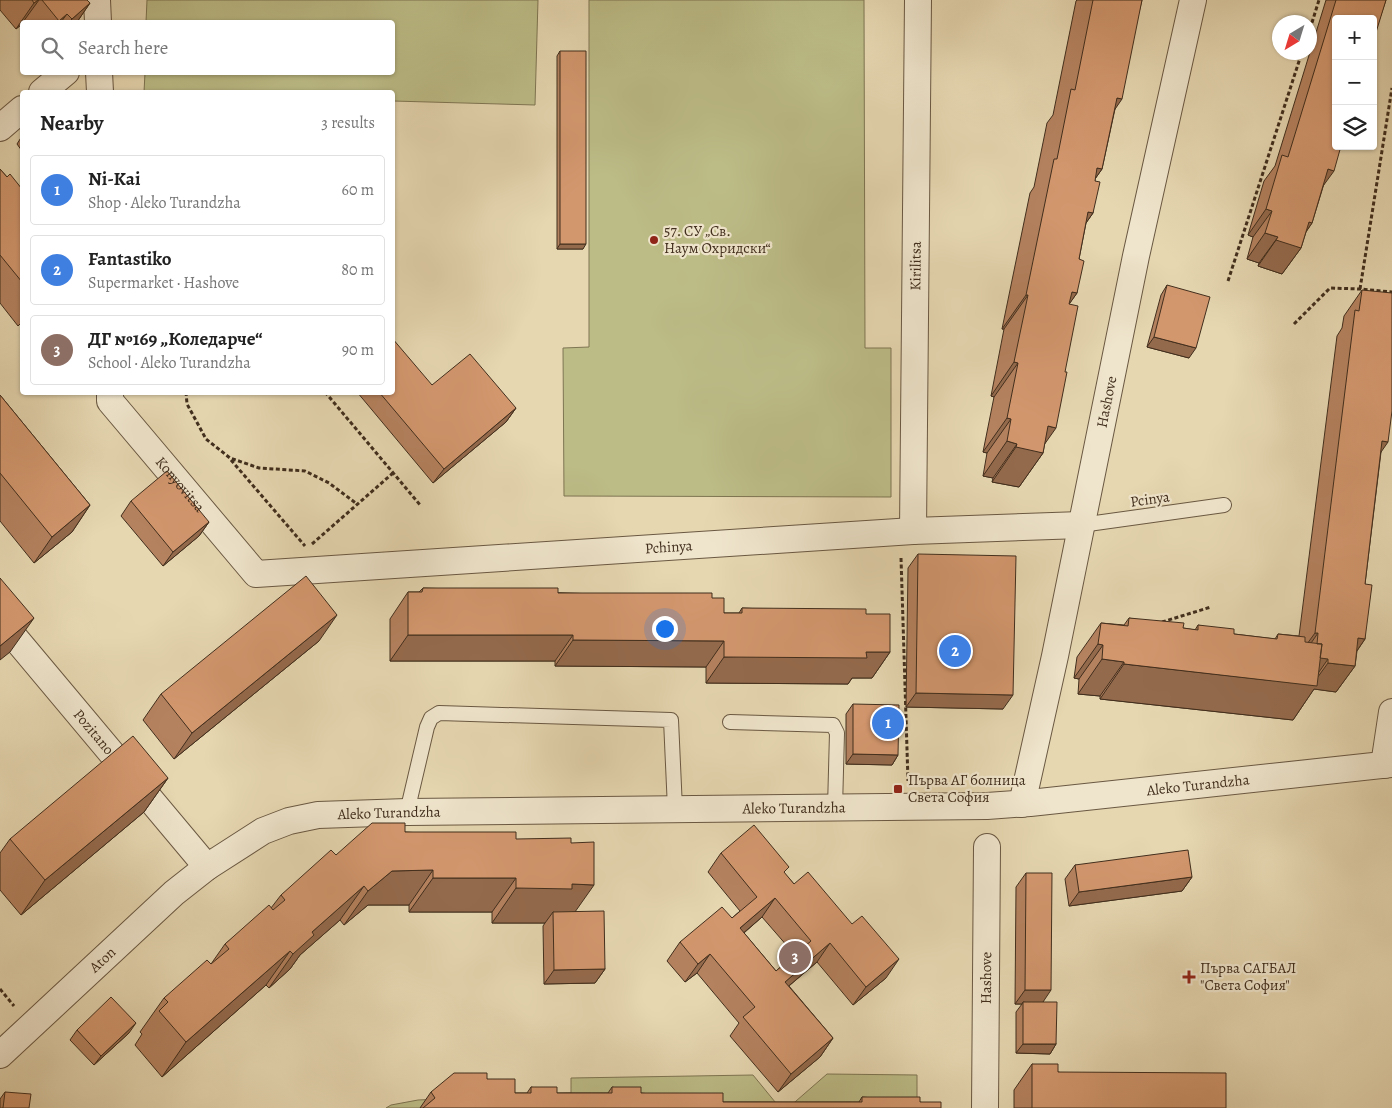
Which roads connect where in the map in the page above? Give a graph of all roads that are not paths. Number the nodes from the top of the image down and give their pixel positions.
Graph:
1 (97, 0) edge
2 (918, 0) edge
3 (1193, 0) edge
4 (98, 20) edge
5 (62, 75) edge
6 (99, 75) edge
7 (44, 90) edge
8 (100, 90) edge
9 (20, 111) edge
10 (0, 128) edge
11 (110, 395) edge
12 (1224, 505) dead end
13 (1081, 525) junction
14 (907, 532) junction
15 (256, 574) joint
16 (0, 620) edge
17 (1392, 712) edge
18 (730, 722) dead end
19 (1388, 764) edge
20 (1022, 804) junction
21 (835, 808) junction
22 (676, 809) junction
23 (407, 812) junction
24 (986, 847) dead end
25 (207, 867) junction
26 (0, 1055) edge
27 (985, 1108) edge

1 - 4 street
2 - 14 street, Kirilitsa
3 - 13 street, Hashove
5 - 7 street
6 - 8 street
9 - 10 street
11 - 15 street, Konyovitsa
12 - 13 lane, Pcinya
13 - 14 street, Pchinya
13 - 20 street, Hashove
14 - 15 street, Pchinya
16 - 25 street, Pozitano
17 - 19 street
18 - 21 lane
19 - 20 street, Aleko Turandzha
20 - 21 street, Aleko Turandzha
21 - 22 street, Aleko Turandzha
22 - 23 street, Aleko Turandzha
22 - 23 lane
23 - 25 street, Aleko Turandzha
24 - 27 street, Hashove
25 - 26 street, Aton

